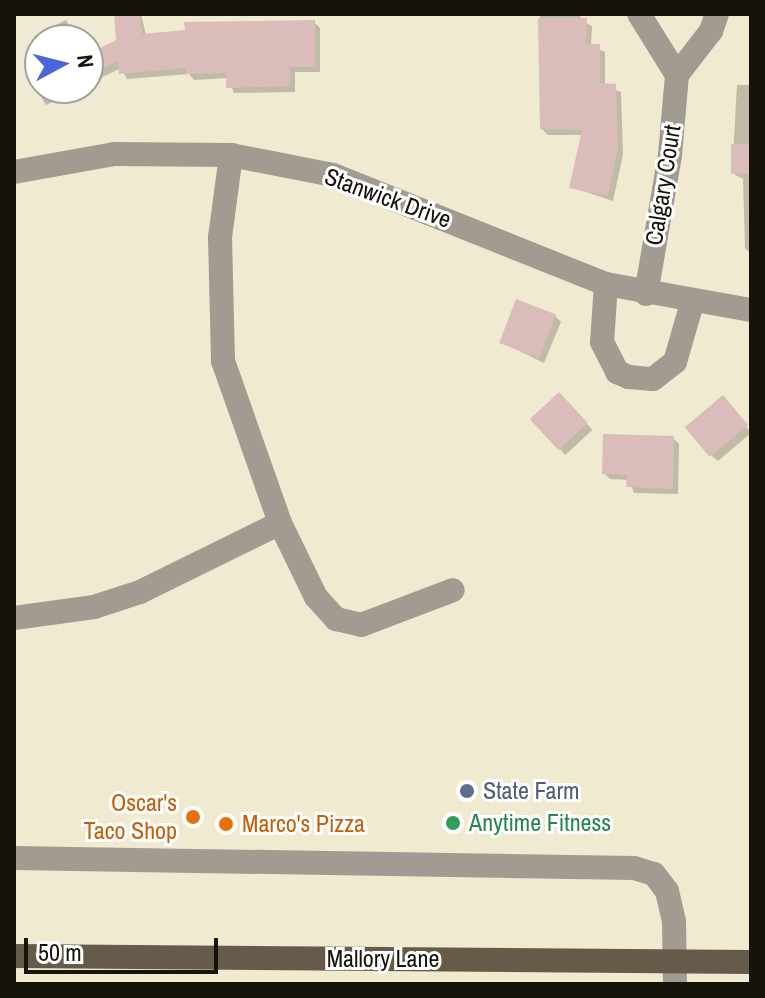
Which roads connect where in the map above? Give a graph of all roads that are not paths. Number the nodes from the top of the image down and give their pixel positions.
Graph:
1 (639, 14) edge
2 (717, 14) edge
3 (677, 75) junction
4 (231, 155) junction
5 (14, 172) edge
6 (606, 284) junction
7 (646, 294) junction
8 (692, 303) junction
9 (751, 310) edge
10 (280, 523) junction
11 (453, 590) dead end
12 (14, 618) edge
13 (14, 858) edge
14 (14, 956) edge
15 (751, 962) edge
16 (675, 973) edge

1 - 3 street
2 - 3 street
3 - 7 street, Calgary Court
4 - 5 street, Stanwick Drive
4 - 6 street, Stanwick Drive
4 - 10 street
6 - 7 street, Stanwick Drive
6 - 8 street
7 - 8 street, Stanwick Drive
8 - 9 street, Stanwick Drive
10 - 11 street
10 - 12 street
13 - 16 street
14 - 16 main road, Mallory Lane
15 - 16 main road, Mallory Lane

